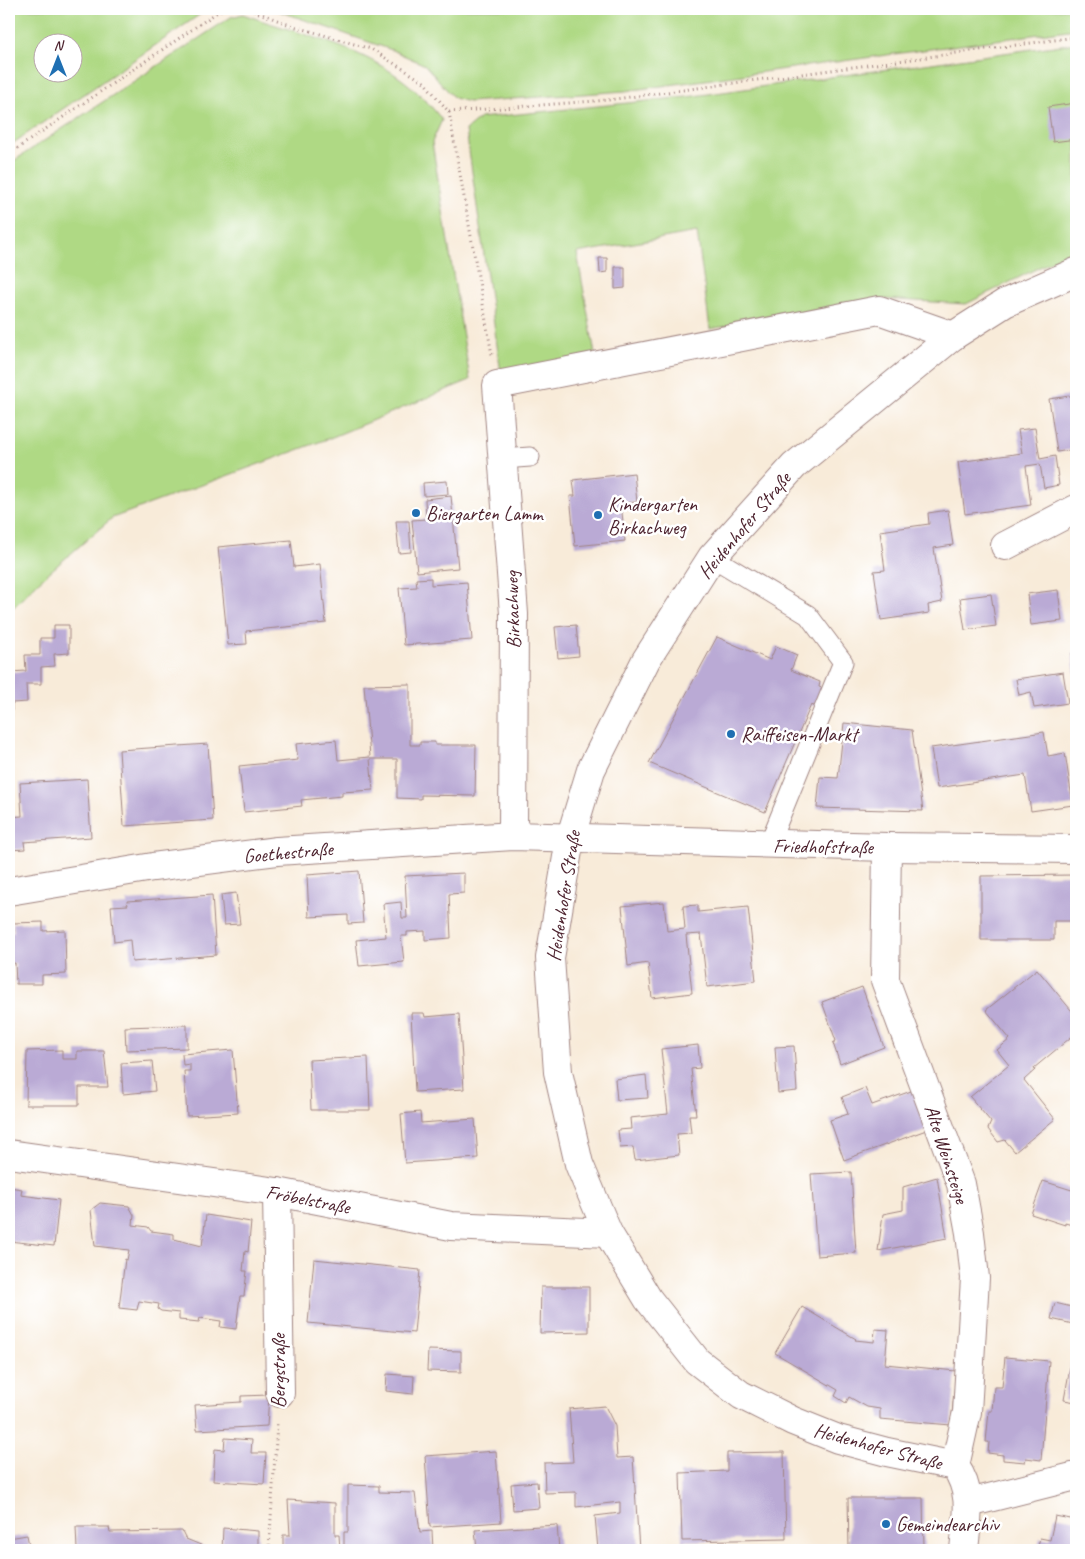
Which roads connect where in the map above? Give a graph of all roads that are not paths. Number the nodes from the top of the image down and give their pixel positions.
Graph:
1 (1076, 272) edge
2 (953, 336) junction
3 (530, 457) dead end
4 (503, 459) junction
5 (1076, 509) edge
6 (1006, 546) dead end
7 (712, 557) junction
8 (512, 836) junction
9 (570, 839) junction
10 (769, 844) junction
11 (887, 847) junction
12 (1076, 849) edge
13 (9, 891) edge
14 (9, 1154) edge
15 (277, 1192) junction
16 (608, 1233) junction
17 (280, 1393) road end
18 (955, 1466) junction
19 (1076, 1476) edge
20 (969, 1503) junction
21 (964, 1550) edge

1 - 2 street, Heidenhofer Straße
2 - 4 street, Birkachweg
2 - 7 street, Heidenhofer Straße
3 - 4 lane
4 - 8 street, Birkachweg
5 - 6 street
7 - 9 street, Heidenhofer Straße
7 - 10 lane
8 - 9 street, Goethestraße
8 - 13 street, Goethestraße
9 - 10 street, Friedhofstraße
9 - 16 street, Heidenhofer Straße
10 - 11 street, Friedhofstraße
11 - 12 street, Friedhofstraße
11 - 18 street, Alte Weinsteige
14 - 15 street, Fröbelstraße
15 - 16 street, Fröbelstraße
15 - 17 street, Bergstraße
16 - 18 street, Heidenhofer Straße
18 - 20 street, Heidenhofer Straße
19 - 20 street
20 - 21 street, Heidenhofer Straße

